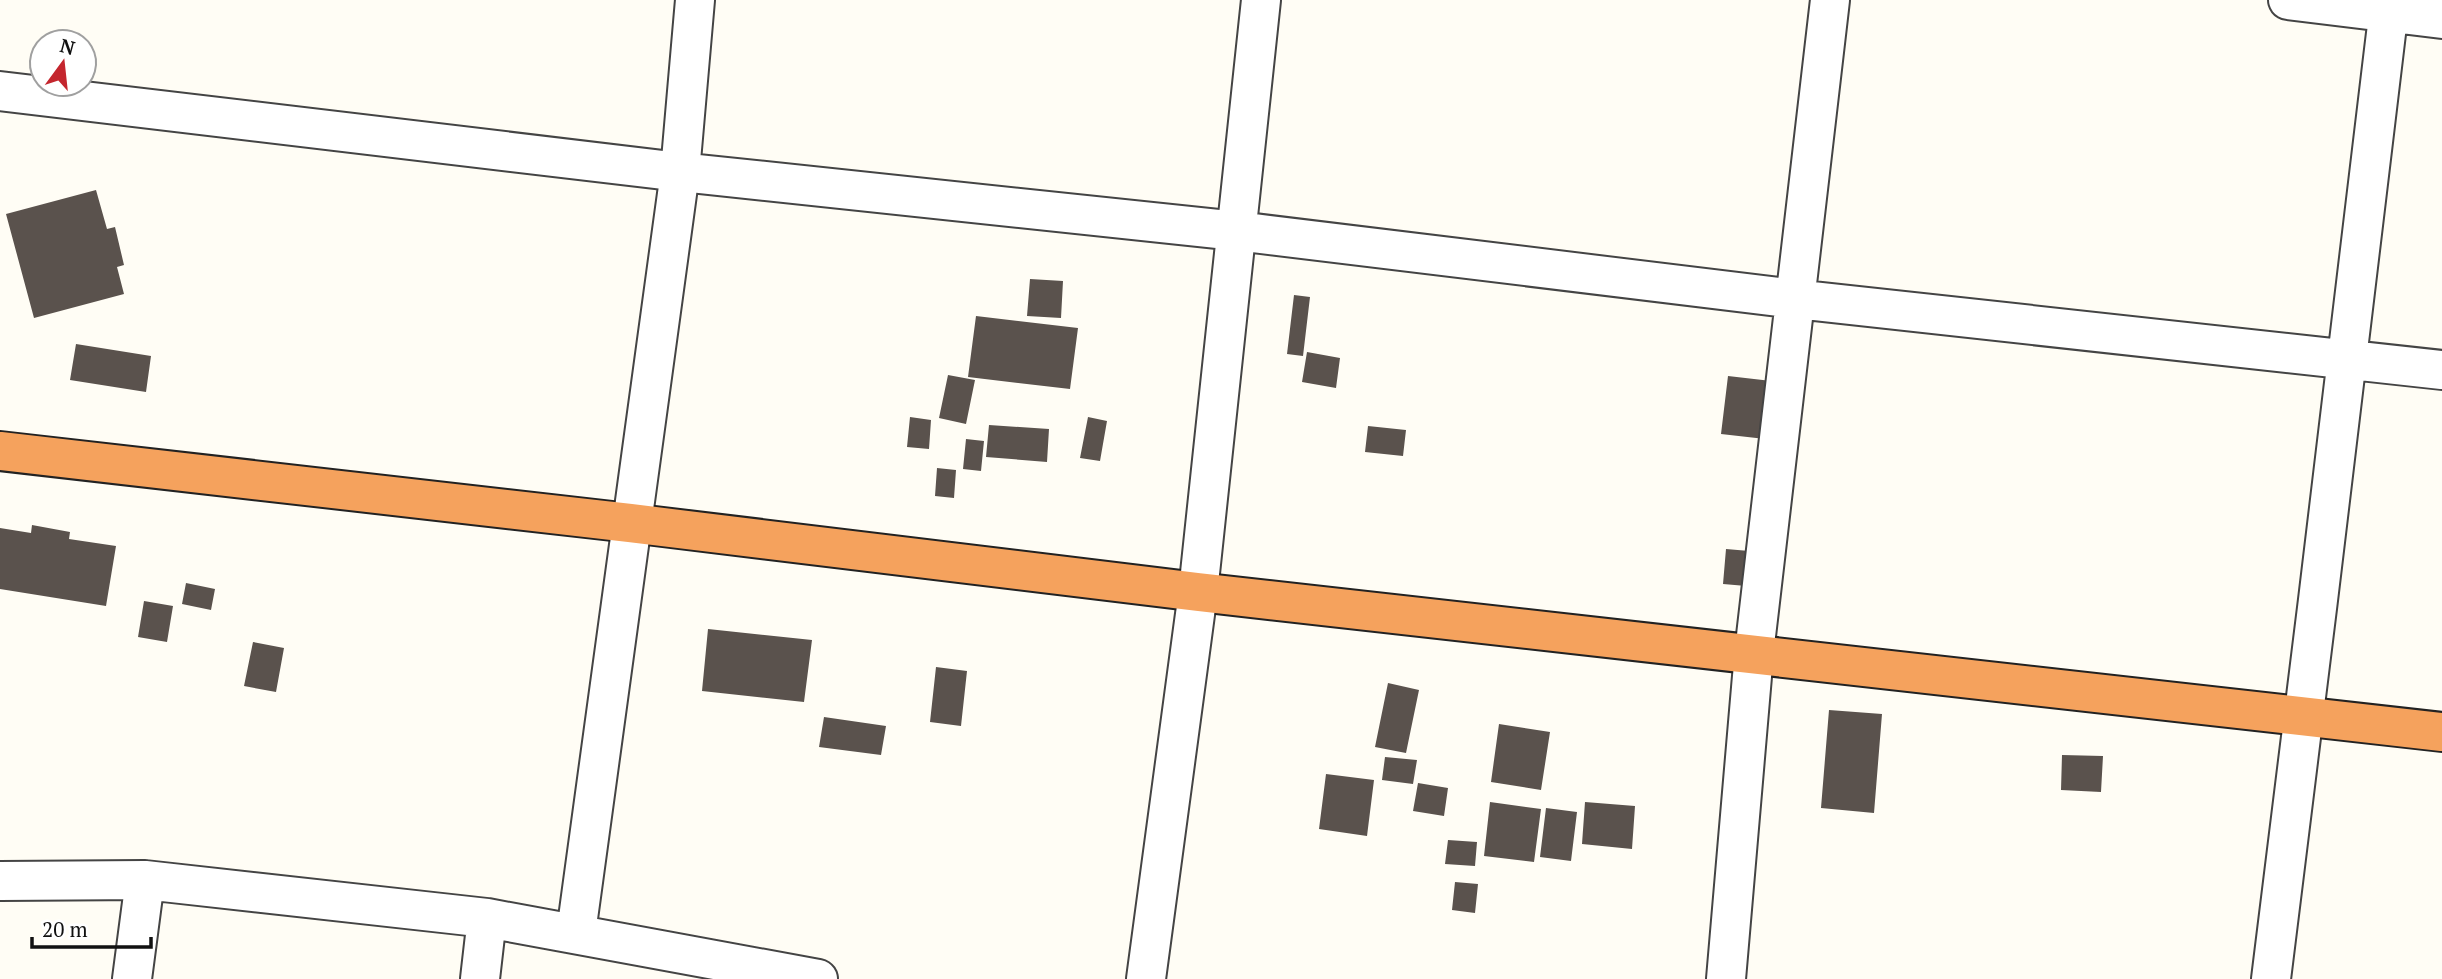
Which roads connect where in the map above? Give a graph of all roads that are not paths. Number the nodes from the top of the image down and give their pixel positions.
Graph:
1 (695, 0) edge
2 (1261, 0) edge
3 (1830, 0) edge
4 (2288, 0) edge
5 (2389, 6) edge
6 (2442, 19) edge
7 (0, 91) edge
8 (680, 172) junction
9 (1237, 231) junction
10 (1795, 299) junction
11 (2345, 359) junction
12 (2442, 370) edge
13 (0, 451) edge
14 (630, 523) junction
15 (1198, 592) junction
16 (1754, 653) junction
17 (2305, 716) junction
18 (2442, 732) edge
19 (145, 880) junction
20 (0, 881) edge
21 (487, 918) junction
22 (576, 933) junction
23 (132, 979) edge
24 (480, 979) edge
25 (818, 979) edge
26 (1146, 979) edge
27 (1726, 979) edge
28 (2271, 979) edge

1 - 8 street
2 - 9 street
3 - 10 street
4 - 5 street
5 - 6 street
5 - 11 street
7 - 8 street
8 - 9 street
8 - 14 street
9 - 10 street
9 - 15 street
10 - 11 street
10 - 16 street
11 - 12 street
11 - 17 street
13 - 14 highway
14 - 15 highway
14 - 22 street
15 - 16 highway
15 - 26 street
16 - 17 highway
16 - 27 street
17 - 18 highway
17 - 28 street
19 - 20 street
19 - 21 street
19 - 23 street
21 - 22 street
21 - 24 street
22 - 25 street

